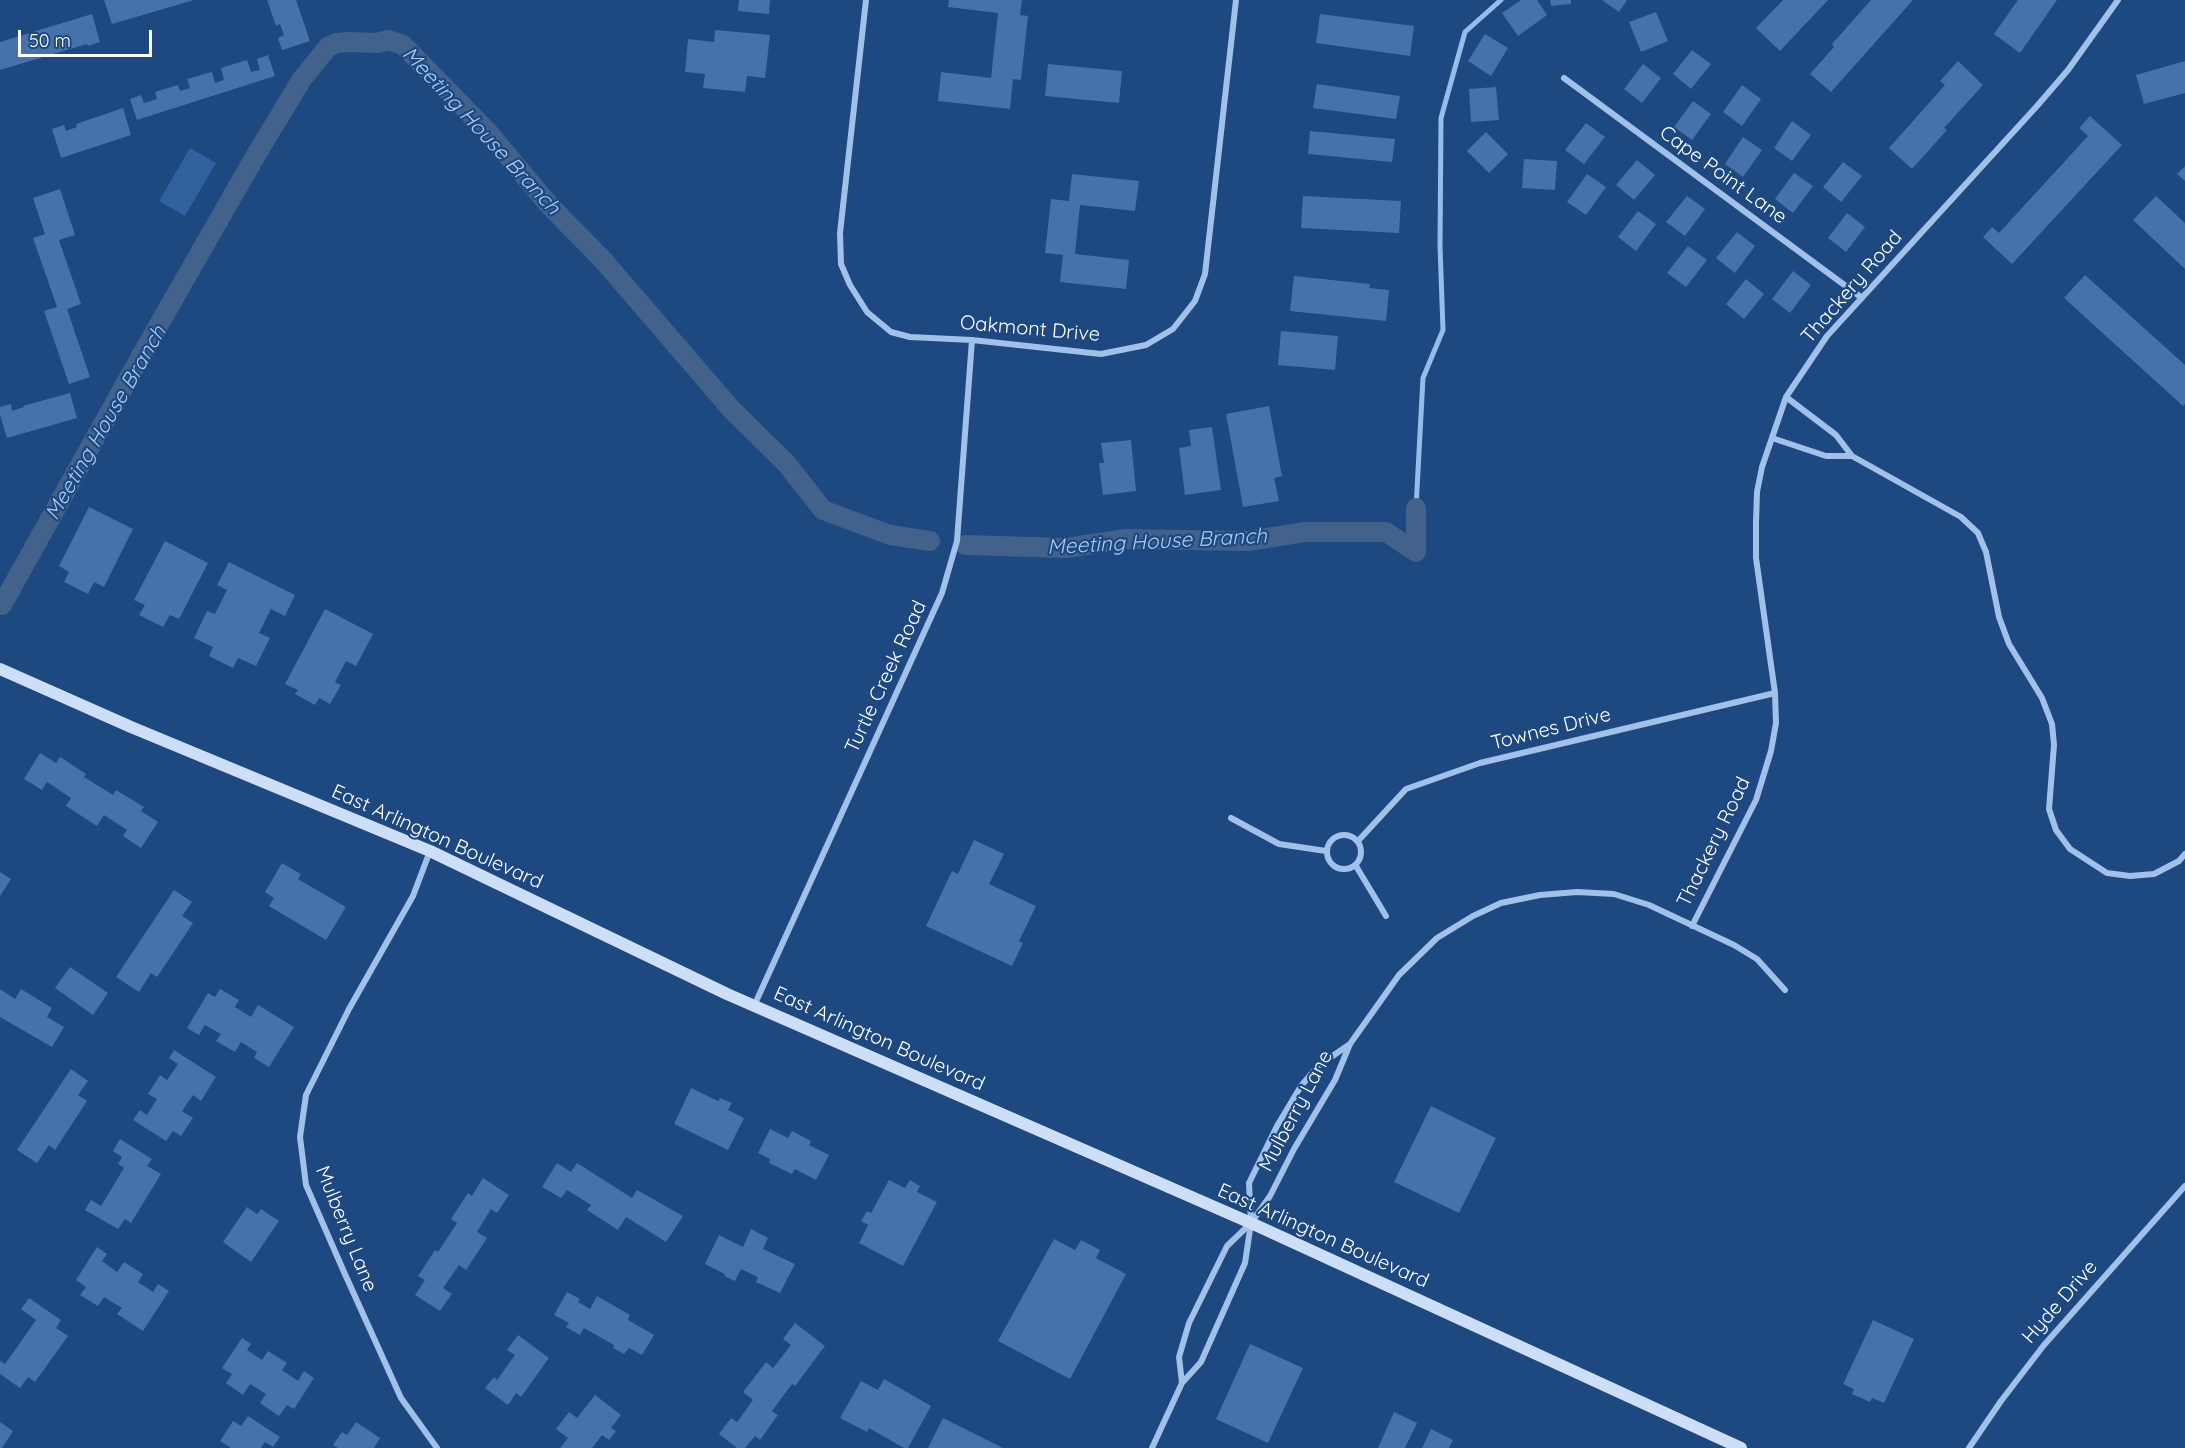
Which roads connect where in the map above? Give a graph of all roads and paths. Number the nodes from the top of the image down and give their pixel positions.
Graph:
1 (866, 0) edge
2 (1236, 0) edge
3 (2118, 0) edge
4 (1564, 78) dead end
5 (1862, 298) junction
6 (972, 340) junction
7 (1786, 397) junction
8 (1772, 438) junction
9 (1852, 456) junction
10 (0, 669) edge
11 (1774, 693) junction
12 (1231, 818) dead end
13 (1358, 841) junction
14 (1326, 851) junction
15 (430, 852) junction
16 (2185, 854) edge
17 (1356, 866) junction
18 (1386, 916) dead end
19 (1692, 926) junction
20 (1785, 990) dead end
21 (754, 1006) junction
22 (1350, 1044) junction
23 (2185, 1186) edge
24 (1251, 1223) junction
25 (1182, 1383) junction
26 (437, 1448) edge
27 (1152, 1448) edge
28 (1741, 1448) edge
29 (1969, 1448) edge

1 - 6 street, Oakmont Drive
2 - 6 street, Oakmont Drive
3 - 5 street, Thackery Road
4 - 5 street, Cape Point Lane
5 - 7 street, Thackery Road
6 - 21 street, Turtle Creek Road
7 - 8 street, Thackery Road
7 - 9 street
8 - 9 street
8 - 11 street, Thackery Road
9 - 16 street
10 - 15 main road, East Arlington Boulevard
11 - 13 street, Townes Drive
11 - 19 street, Thackery Road
12 - 14 street
13 - 14 street
13 - 17 street
14 - 17 street
15 - 21 main road, East Arlington Boulevard
15 - 26 street, Mulberry Lane
17 - 18 street
19 - 20 street, Mulberry Lane
19 - 22 street, Mulberry Lane
21 - 24 main road, East Arlington Boulevard
22 - 24 street, Mulberry Lane
22 - 24 street, Mulberry Lane
23 - 29 street, Hyde Drive
24 - 25 street, Mulberry Lane
24 - 25 street, Mulberry Lane
24 - 28 main road, East Arlington Boulevard
25 - 27 street, Mulberry Lane

